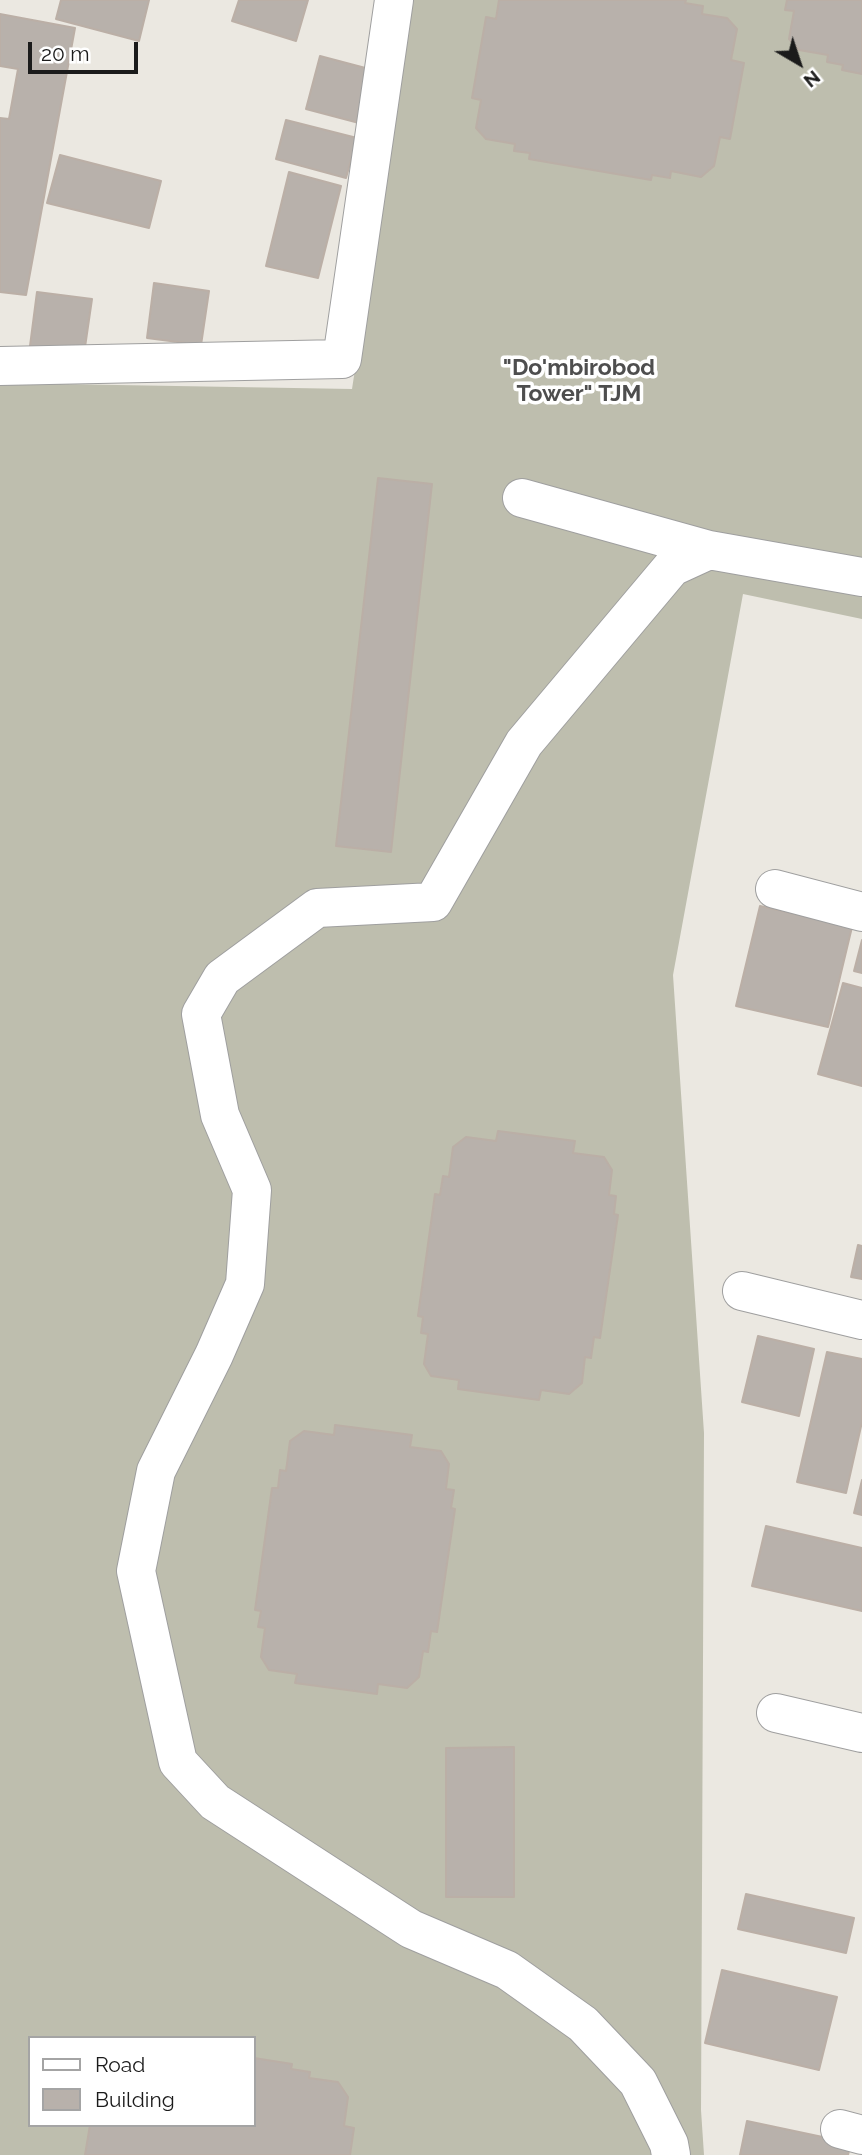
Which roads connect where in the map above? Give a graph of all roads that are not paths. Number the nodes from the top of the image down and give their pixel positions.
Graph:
1 (394, 0) edge
2 (0, 366) edge
3 (522, 498) dead end
4 (709, 550) junction
5 (862, 577) edge
6 (775, 889) dead end
7 (862, 912) edge
8 (742, 1291) dead end
9 (862, 1320) edge
10 (776, 1713) dead end
11 (862, 1732) edge
12 (671, 2155) edge

1 - 2 lane
3 - 4 lane
4 - 5 lane
4 - 12 lane
6 - 7 lane
8 - 9 lane
10 - 11 lane

